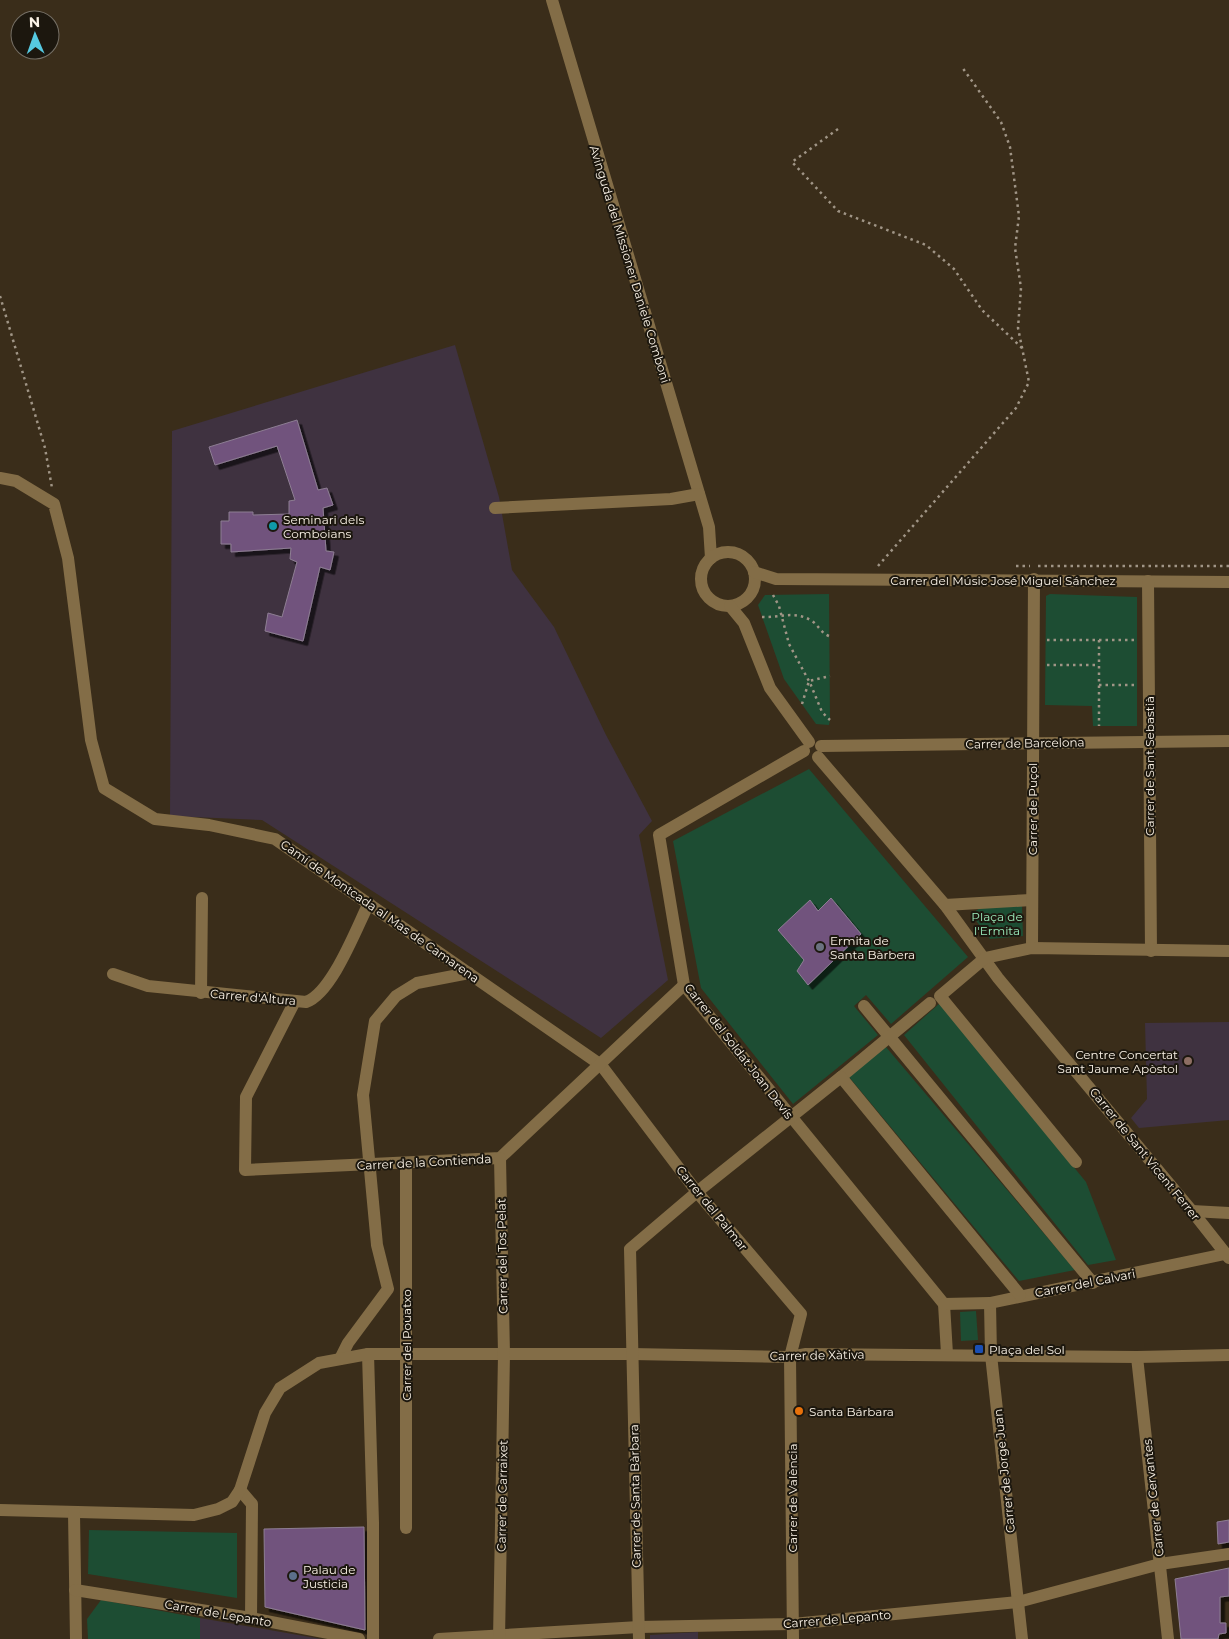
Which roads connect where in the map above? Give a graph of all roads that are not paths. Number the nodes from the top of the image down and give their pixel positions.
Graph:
1 (552, 0) edge
2 (0, 478) edge
3 (699, 494) junction
4 (495, 508) dead end
5 (709, 527) junction
6 (736, 553) junction
7 (711, 558) junction
8 (754, 572) junction
9 (776, 579) junction
10 (1034, 579) junction
11 (1148, 581) junction
12 (1229, 582) edge
13 (754, 588) junction
14 (745, 600) junction
15 (730, 606) junction
16 (744, 623) junction
17 (1229, 741) edge
18 (1032, 742) junction
19 (1148, 742) junction
20 (806, 746) junction
21 (820, 751) junction
22 (202, 898) dead end
23 (1031, 900) junction
24 (369, 904) junction
25 (945, 905) junction
26 (1032, 948) junction
27 (1151, 951) junction
28 (1229, 951) edge
29 (984, 958) junction
30 (470, 973) junction
31 (114, 974) dead end
32 (684, 985) junction
33 (201, 993) junction
34 (295, 1002) junction
35 (930, 1002) dead end
36 (864, 1006) dead end
37 (889, 1036) junction
38 (601, 1065) junction
39 (841, 1077) junction
40 (790, 1116) junction
41 (500, 1158) junction
42 (1076, 1162) dead end
43 (406, 1163) junction
44 (371, 1164) junction
45 (697, 1192) junction
46 (1192, 1211) junction
47 (1229, 1213) edge
48 (1227, 1256) edge
49 (1093, 1283) junction
50 (1020, 1296) junction
51 (990, 1303) junction
52 (944, 1304) junction
53 (368, 1354) junction
54 (504, 1354) junction
55 (632, 1354) junction
56 (947, 1354) junction
57 (406, 1355) junction
58 (991, 1355) junction
59 (1229, 1355) edge
60 (790, 1357) junction
61 (1137, 1357) junction
62 (340, 1359) junction
63 (240, 1490) junction
64 (0, 1510) edge
65 (74, 1513) junction
66 (406, 1528) dead end
67 (1229, 1554) edge
68 (1160, 1564) junction
69 (75, 1590) junction
70 (1018, 1602) junction
71 (251, 1618) junction
72 (793, 1624) junction
73 (639, 1633) edge
74 (499, 1638) edge
75 (76, 1639) edge
76 (359, 1639) edge
77 (373, 1639) edge
78 (439, 1639) edge
79 (793, 1639) edge
80 (1022, 1639) edge
81 (1168, 1639) edge

1 - 3 street, Avinguda del Missioner Daniele Comboni
2 - 24 street, Camí de Montcada al Mas de Camarena
3 - 4 street
3 - 5 street, Avinguda del Missioner Daniele Comboni
5 - 6 street, Avinguda del Missioner Daniele Comboni
5 - 7 street, Avinguda del Missioner Daniele Comboni
6 - 7 street
6 - 8 street
7 - 15 street
8 - 9 street, Carrer del Músic José Miguel Sánchez
8 - 13 street
9 - 10 street, Carrer del Músic José Miguel Sánchez
9 - 13 street, Carrer del Músic José Miguel Sánchez
10 - 11 street, Carrer del Músic José Miguel Sánchez
10 - 18 street, Carrer de Puçol
11 - 12 street, Carrer del Músic José Miguel Sánchez
11 - 19 street, Carrer de Sant Sebastià
13 - 14 street
14 - 15 street
14 - 16 street
15 - 16 street
16 - 20 street
17 - 19 street, Carrer de Barcelona
18 - 19 street, Carrer de Barcelona
18 - 21 street, Carrer de Barcelona
18 - 23 street, Carrer de Puçol
19 - 27 street, Carrer de Sant Sebastià
20 - 21 street
20 - 32 street, Carrer del Soldat Joan Devís
21 - 25 street
22 - 33 street
23 - 25 street
23 - 26 street, Carrer de Puçol
24 - 30 street, Camí de Montcada al Mas de Camarena
24 - 34 street, Carrer d'Altura
25 - 29 street
26 - 27 street
26 - 29 street
27 - 28 street
29 - 42 street
29 - 46 street, Carrer de Sant Vicent Ferrer
30 - 38 street, Camí de Montcada al Mas de Camarena
30 - 44 street
31 - 33 street, Carrer d'Altura
32 - 38 street, Carrer de la Contienda
32 - 40 street, Carrer del Soldat Joan Devís
33 - 34 street, Carrer d'Altura
34 - 44 street, Carrer de la Contienda
35 - 37 street
36 - 37 street
37 - 39 street
37 - 49 street
38 - 41 street, Carrer de la Contienda
38 - 45 street, Carrer del Palmar
39 - 40 street
39 - 50 street
40 - 45 street
40 - 52 street, Carrer del Soldat Joan Devís
41 - 43 street, Carrer de la Contienda
41 - 54 street, Carrer del Tos Pelat
43 - 44 street, Carrer de la Contienda
43 - 57 street, Carrer del Pouatxo
44 - 62 street
45 - 55 street, Carrer de Santa Bàrbara
45 - 60 street, Carrer del Palmar
46 - 47 street
46 - 48 street, Carrer de Sant Vicent Ferrer
48 - 49 street, Carrer del Calvari
49 - 50 street, Carrer del Calvari
50 - 51 street, Carrer del Calvari
51 - 52 street, Carrer del Calvari
51 - 58 street, Carrer de Jorge Juan
52 - 56 street
53 - 57 street, Carrer de Xàtiva
53 - 62 street, Carrer de Xàtiva
53 - 77 street
54 - 55 street, Carrer de Xàtiva
54 - 57 street, Carrer de Xàtiva
54 - 74 street, Carrer de Carraixet
55 - 60 street, Carrer de Xàtiva
55 - 73 street, Carrer de Santa Bàrbara
56 - 58 street, Carrer de Xàtiva
56 - 60 street, Carrer de Xàtiva
57 - 66 street, Carrer del Pouatxo
58 - 61 street, Carrer de Xàtiva
58 - 70 street, Carrer de Jorge Juan
59 - 61 street, Carrer de Xàtiva
60 - 72 street, Carrer de València
61 - 68 street, Carrer de Cervantes
62 - 63 street, Carrer de Xàtiva
63 - 65 street
63 - 71 street
64 - 65 street
65 - 69 street
67 - 68 street, Carrer de Lepanto
68 - 70 street, Carrer de Lepanto
68 - 81 street, Carrer de Cervantes
69 - 71 street, Carrer de Lepanto
69 - 75 street
70 - 72 street, Carrer de Lepanto
70 - 80 street, Carrer de Jorge Juan
71 - 76 street, Carrer de Lepanto
72 - 73 street, Carrer de Lepanto
72 - 79 street, Carrer de València
73 - 74 street, Carrer de Lepanto
74 - 78 street, Carrer de Lepanto

